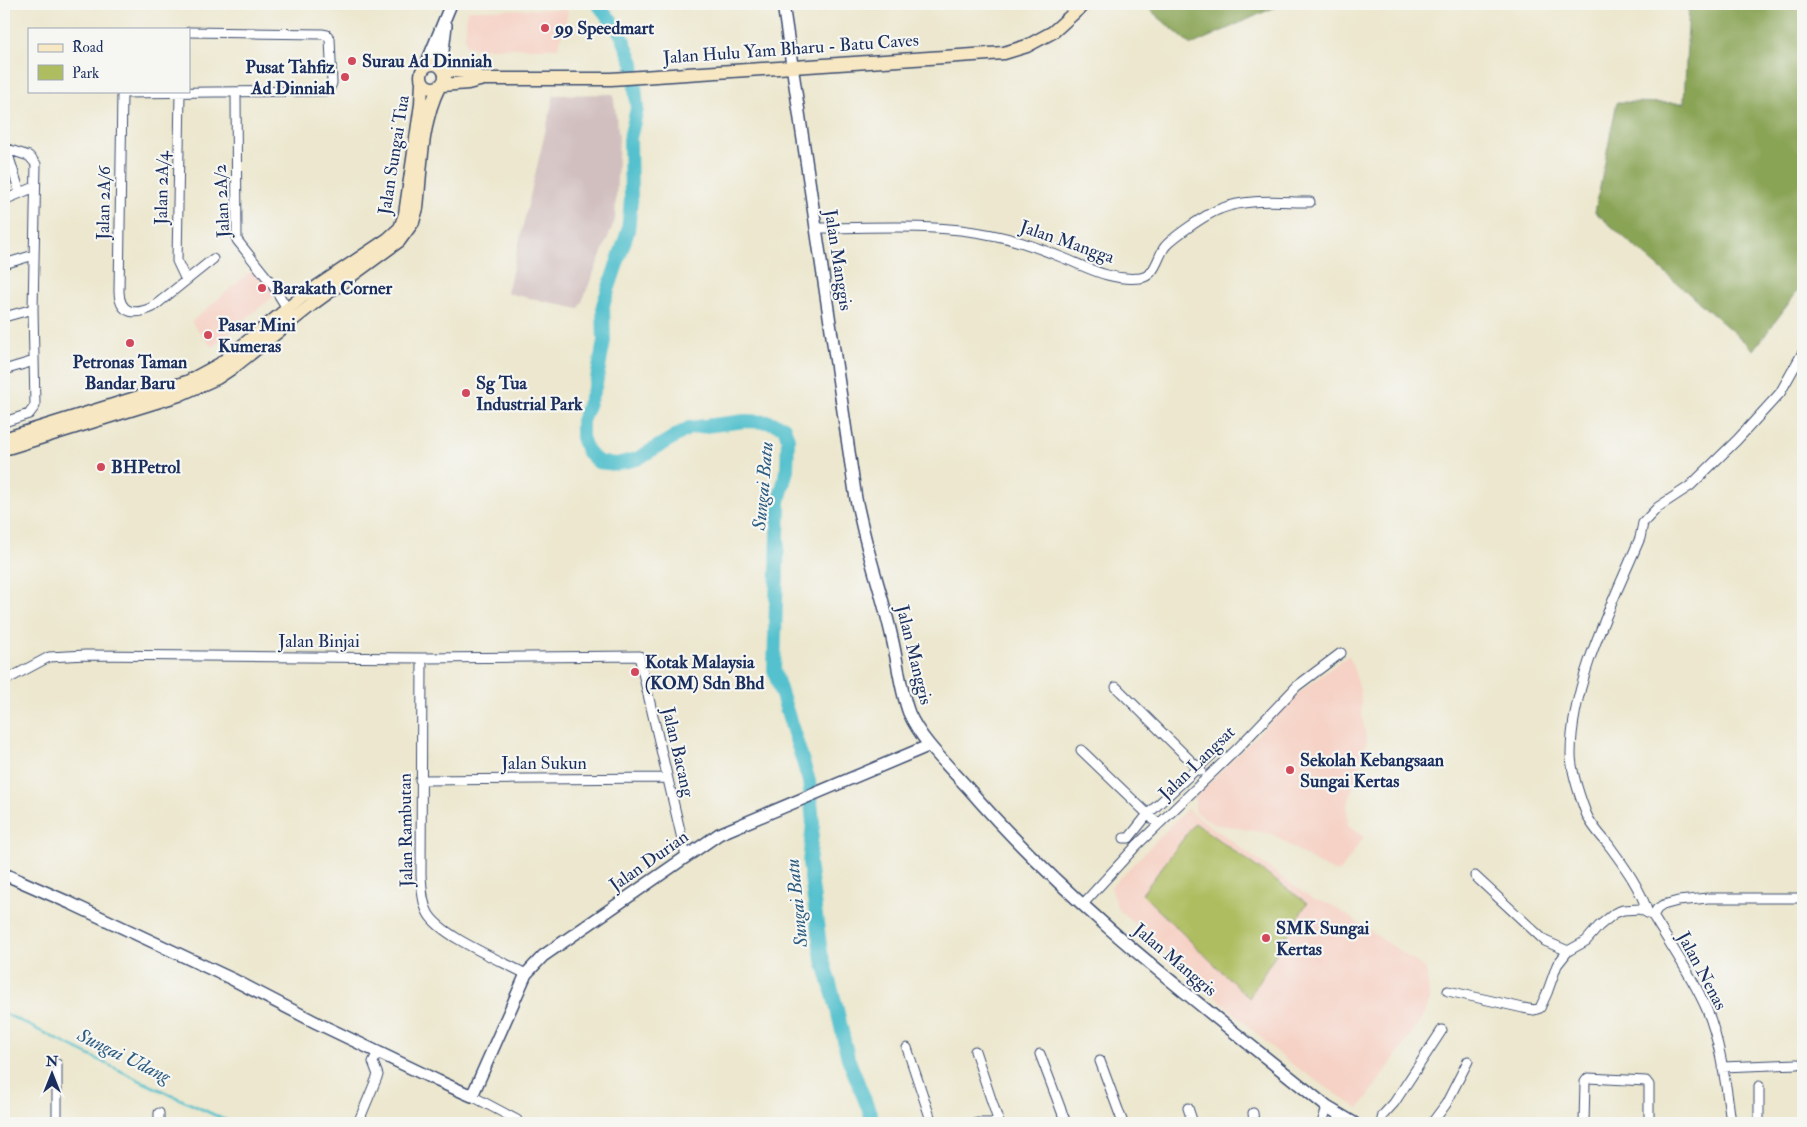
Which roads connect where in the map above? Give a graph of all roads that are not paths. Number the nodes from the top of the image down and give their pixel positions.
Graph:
1 (451, 4) edge
2 (783, 4) edge
3 (1084, 4) edge
4 (446, 18) junction
5 (190, 32) edge
6 (425, 67) junction
7 (791, 67) junction
8 (442, 69) junction
9 (484, 79) junction
10 (422, 82) junction
11 (440, 86) junction
12 (180, 93) junction
13 (236, 93) junction
14 (5, 148) edge
15 (35, 187) junction
16 (20, 193) junction
17 (4, 200) edge
18 (1310, 202) dead end
19 (815, 228) junction
20 (34, 255) junction
21 (213, 259) dead end
22 (4, 264) edge
23 (186, 280) junction
24 (33, 309) junction
25 (295, 311) junction
26 (4, 317) edge
27 (1803, 352) edge
28 (34, 361) junction
29 (4, 370) edge
30 (4, 422) edge
31 (4, 439) edge
32 (4, 449) edge
33 (1342, 653) dead end
34 (640, 656) joint
35 (422, 658) junction
36 (4, 681) edge
37 (1116, 687) dead end
38 (928, 746) junction
39 (1219, 748) dead end
40 (1081, 750) dead end
41 (1198, 767) junction
42 (1207, 776) junction
43 (667, 778) junction
44 (420, 780) junction
45 (1148, 814) junction
46 (1158, 824) junction
47 (1124, 838) dead end
48 (686, 856) junction
49 (4, 874) edge
50 (1475, 876) dead end
51 (1803, 898) edge
52 (1082, 904) junction
53 (1651, 914) junction
54 (1568, 951) junction
55 (526, 974) junction
56 (1448, 991) dead end
57 (1442, 1030) dead end
58 (907, 1048) dead end
59 (975, 1051) dead end
60 (378, 1052) junction
61 (1040, 1054) dead end
62 (1100, 1061) dead end
63 (1468, 1061) dead end
64 (57, 1064) dead end
65 (1798, 1064) dead end
66 (1722, 1067) junction
67 (1759, 1086) dead end
68 (472, 1096) junction
69 (1327, 1107) junction
70 (1188, 1108) dead end
71 (159, 1113) dead end
72 (1253, 1113) dead end
73 (516, 1122) edge
74 (57, 1123) edge
75 (159, 1123) edge
76 (358, 1123) edge
77 (932, 1123) edge
78 (977, 1123) edge
79 (991, 1123) edge
80 (999, 1123) edge
81 (1066, 1123) edge
82 (1123, 1123) edge
83 (1193, 1123) edge
84 (1254, 1123) edge
85 (1322, 1123) edge
86 (1354, 1123) edge
87 (1381, 1123) edge
88 (1432, 1123) edge
89 (1584, 1123) edge
90 (1649, 1123) edge
91 (1731, 1123) edge
92 (1758, 1123) edge

1 - 4 street
2 - 7 street, Jalan Manggis
3 - 7 main road, Jalan Hulu Yam Bharu - Batu Caves
4 - 6 street
4 - 8 street
5 - 13 street
6 - 8 main road
6 - 10 main road
7 - 9 main road, Jalan Hulu Yam Bharu - Batu Caves
7 - 19 street, Jalan Manggis
8 - 9 main road, Jalan Hulu Yam Bharu - Batu Caves
8 - 11 main road
9 - 11 main road, Jalan Hulu Yam Bharu - Batu Caves
10 - 11 main road
10 - 25 main road, Jalan Sungai Tua
11 - 25 main road, Jalan Sungai Tua
12 - 13 street
12 - 23 street, Jalan 2A/4
12 - 23 street, Jalan 2A/6
13 - 25 street, Jalan 2A/2
14 - 15 street
14 - 16 street
15 - 16 street
15 - 20 street
16 - 17 street
18 - 19 street, Jalan Mangga
19 - 38 street, Jalan Manggis
20 - 22 street
20 - 24 street
21 - 23 street
24 - 26 street
24 - 28 street
25 - 31 main road, Jalan Sungai Tua
25 - 32 main road, Jalan Sungai Tua
27 - 53 street, Jalan Nenas
28 - 29 street
28 - 30 street
33 - 42 street, Jalan Langsat
34 - 35 street, Jalan Binjai
34 - 43 street, Jalan Bacang
35 - 36 street, Jalan Binjai
35 - 44 street, Jalan Rambutan
37 - 41 street
38 - 48 street, Jalan Durian
38 - 52 street, Jalan Manggis
39 - 41 street
40 - 45 street
41 - 42 street
41 - 45 street
42 - 46 street, Jalan Langsat
43 - 44 street, Jalan Sukun
43 - 48 street, Jalan Bacang
44 - 55 street, Jalan Rambutan
45 - 46 street
45 - 47 street
46 - 52 street, Jalan Langsat
48 - 55 street, Jalan Durian
49 - 60 street
50 - 54 street
51 - 53 street
52 - 69 street, Jalan Manggis
53 - 54 street
53 - 66 street, Jalan Nenas
54 - 56 street
55 - 68 street, Jalan Durian
57 - 87 street
58 - 77 street
59 - 80 street
60 - 68 street
60 - 76 street
61 - 81 street
62 - 82 street
63 - 88 street
64 - 74 street
65 - 66 street
66 - 91 street, Jalan Nenas
67 - 92 street
68 - 73 street
69 - 85 street
69 - 86 street, Jalan Manggis
70 - 83 street
71 - 75 street
72 - 84 street
78 - 79 street
89 - 90 street

